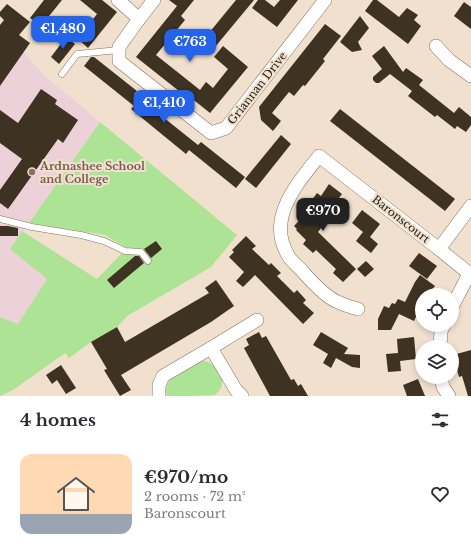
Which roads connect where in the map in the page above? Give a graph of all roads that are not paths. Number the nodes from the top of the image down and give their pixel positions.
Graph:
1 (118, 0) edge
2 (154, 0) edge
3 (325, 0) edge
4 (139, 19) junction
5 (436, 46) dead end
6 (119, 50) junction
7 (62, 74) dead end
8 (471, 76) edge
9 (471, 206) edge
10 (0, 219) edge
11 (439, 248) junction
12 (148, 261) dead end
13 (470, 275) edge
14 (459, 295) edge
15 (358, 309) dead end
16 (257, 320) dead end
17 (211, 348) junction
18 (442, 384) edge
19 (235, 394) edge
20 (159, 396) edge
21 (449, 396) edge

1 - 4 street
2 - 4 street
3 - 6 street, Griannan Drive
4 - 6 street
5 - 8 street
6 - 7 lane
9 - 11 street
10 - 12 lane
11 - 13 street, Baronscourt
11 - 15 street, Baronscourt
13 - 14 street
16 - 17 street
17 - 19 street
17 - 20 street
18 - 21 street

